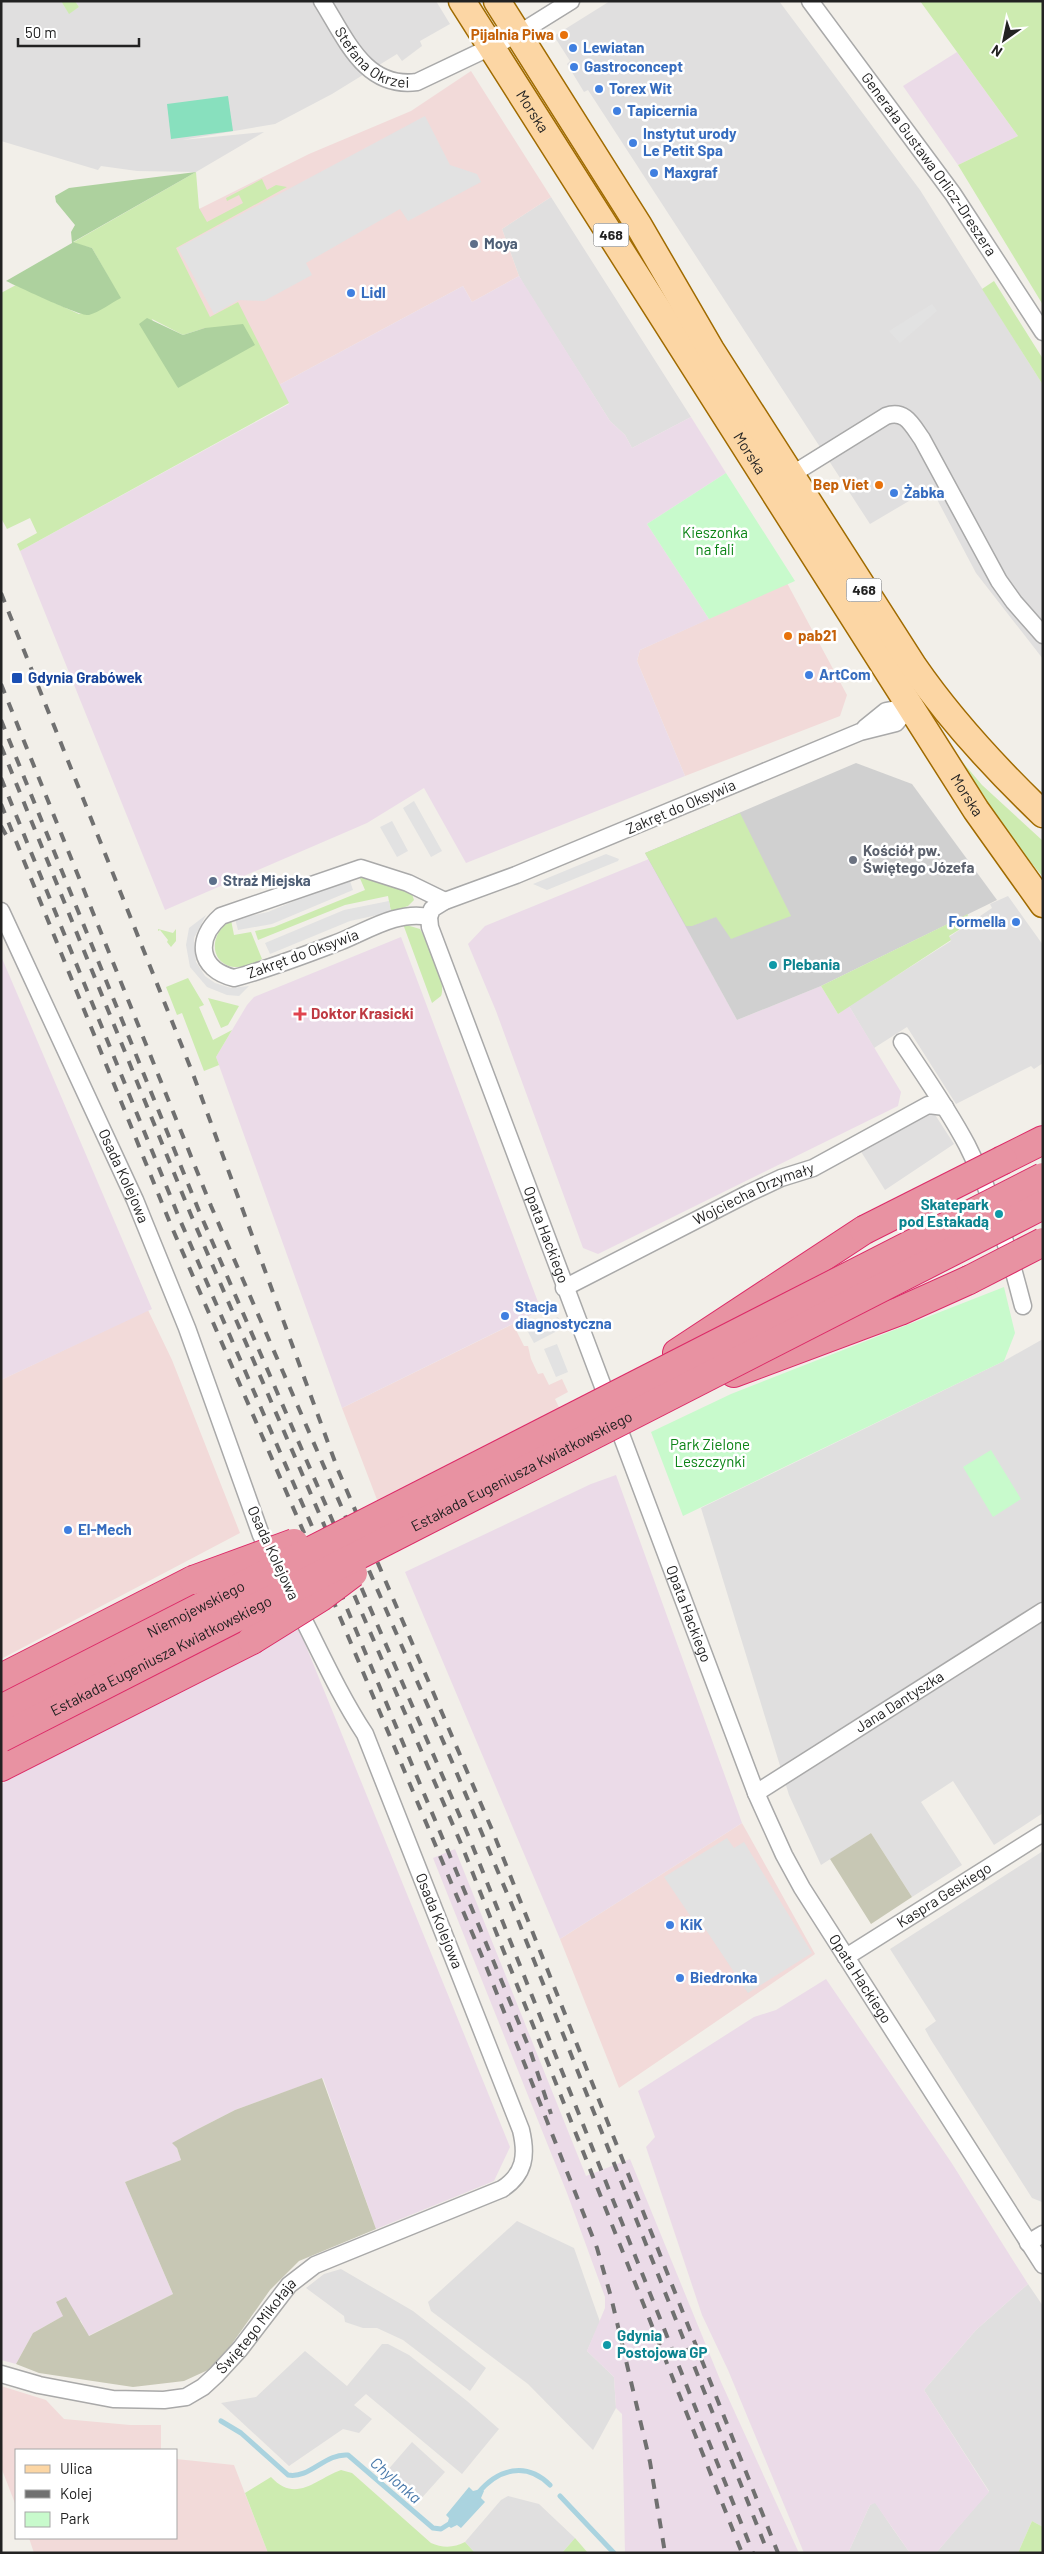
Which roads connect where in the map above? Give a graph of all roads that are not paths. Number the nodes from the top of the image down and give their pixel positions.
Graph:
1 (322, 1) edge
2 (462, 1) edge
3 (497, 1) edge
4 (571, 1) edge
5 (810, 1) edge
6 (518, 34) junction
7 (490, 46) junction
8 (1043, 332) edge
9 (791, 476) junction
10 (1043, 635) edge
11 (939, 703) junction
12 (910, 706) junction
13 (1043, 814) edge
14 (445, 901) junction
15 (1043, 904) edge
16 (1, 911) edge
17 (429, 917) junction
18 (902, 1042) dead end
19 (945, 1107) junction
20 (1043, 1140) edge
21 (1043, 1177) edge
22 (1043, 1205) edge
23 (1043, 1242) edge
24 (564, 1288) junction
25 (1023, 1306) dead end
26 (623, 1405) junction
27 (404, 1504) junction
28 (432, 1519) junction
29 (283, 1578) junction
30 (1043, 1611) edge
31 (124, 1647) junction
32 (1, 1678) edge
33 (45, 1687) joint
34 (1, 1709) edge
35 (1, 1738) edge
36 (1, 1767) edge
37 (756, 1793) junction
38 (1043, 1833) edge
39 (846, 1957) junction
40 (502, 2189) joint
41 (1043, 2234) edge
42 (1028, 2243) junction
43 (1043, 2265) edge
44 (1, 2374) edge

1 - 7 street, Stefana Okrzei
2 - 7 main road, Morska / 468
3 - 6 main road, Morska / 468
4 - 6 street, Stefana Okrzei
5 - 8 street, Generała Gustawa Orlicz-Dreszera
6 - 7 street, Stefana Okrzei
6 - 9 main road, Morska / 468
7 - 12 main road, Morska / 468
9 - 10 street
9 - 11 main road, Morska / 468
11 - 12 street, Zakręt do Oksywia
11 - 13 main road, Morska / 468
12 - 14 street, Zakręt do Oksywia
12 - 15 main road, Morska / 468
14 - 17 street, Zakręt do Oksywia
14 - 17 street, Zakręt do Oksywia
16 - 29 street, Osada Kolejowa
17 - 24 street, Opata Hackiego
18 - 19 street
19 - 24 street, Wojciecha Drzymały
19 - 25 street
20 - 26 highway, bridge
21 - 26 highway, Estakada Eugeniusza Kwiatkowskiego, bridge
22 - 26 highway, Estakada Eugeniusza Kwiatkowskiego, bridge
23 - 26 highway, bridge
24 - 37 street, Opata Hackiego
26 - 27 highway, Estakada Eugeniusza Kwiatkowskiego, bridge
26 - 28 highway, Estakada Eugeniusza Kwiatkowskiego, bridge
27 - 31 highway, Estakada Eugeniusza Kwiatkowskiego, bridge
27 - 32 highway, bridge
28 - 35 highway, Estakada Eugeniusza Kwiatkowskiego, bridge
28 - 36 highway, bridge
29 - 31 street, Niemojewskiego
29 - 35 street, Niemojewskiego
29 - 40 street, Osada Kolejowa
30 - 37 street, Jana Dantyszka
31 - 33 highway, Estakada Eugeniusza Kwiatkowskiego, bridge
33 - 34 street
37 - 39 street, Opata Hackiego
38 - 39 street, Kaspra Geskiego
39 - 42 street, Opata Hackiego
40 - 44 street, Świętego Mikołaja
41 - 42 street
42 - 43 street, Opata Hackiego

